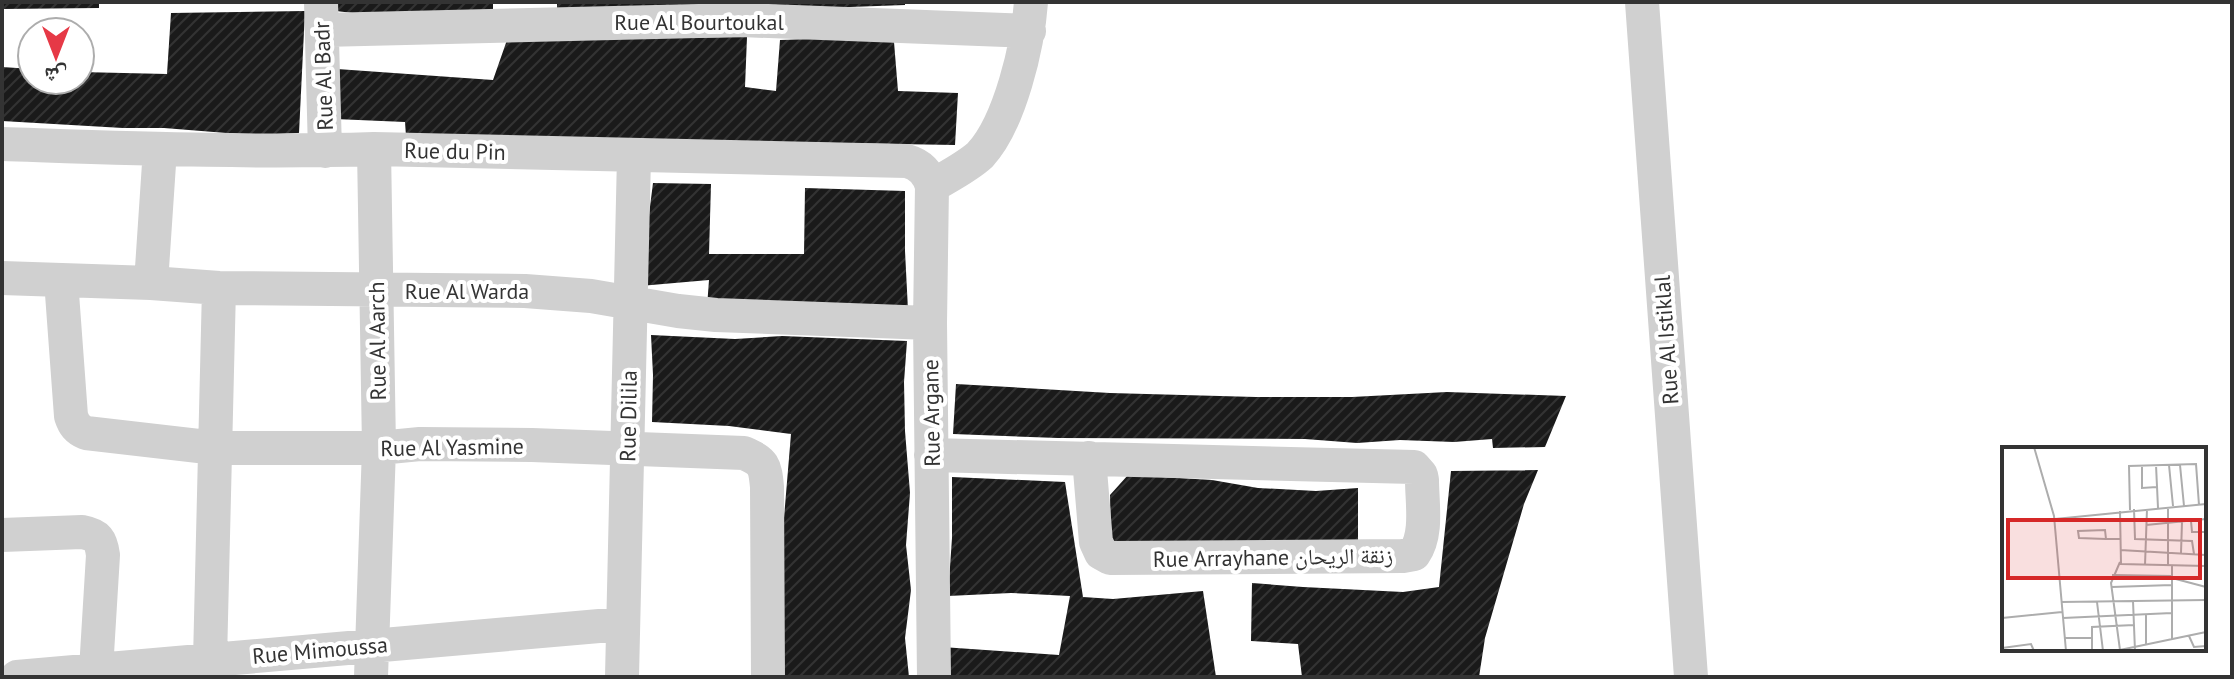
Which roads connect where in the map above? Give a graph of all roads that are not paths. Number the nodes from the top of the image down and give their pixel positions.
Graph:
1 (1642, 2) edge
2 (740, 11) edge
3 (527, 14) edge
4 (321, 16) edge
5 (1030, 16) edge
6 (2, 144) edge
7 (160, 149) junction
8 (374, 149) junction
9 (325, 151) junction
10 (634, 156) junction
11 (932, 186) junction
12 (2, 278) edge
13 (61, 280) junction
14 (151, 283) junction
15 (219, 288) junction
16 (376, 291) junction
17 (629, 304) junction
18 (930, 323) junction
19 (216, 448) junction
20 (379, 448) junction
21 (627, 449) junction
22 (931, 455) junction
23 (1089, 458) junction
24 (2, 535) edge
25 (622, 624) junction
26 (210, 660) junction
27 (371, 662) edge
28 (96, 670) junction
29 (143, 672) edge
30 (17, 677) edge
31 (622, 677) edge
32 (768, 677) edge
33 (934, 677) edge
34 (1691, 677) edge

1 - 34 street, Rue Al Istiklal
2 - 3 street, Rue Al Bourtoukal
2 - 5 street, Rue Al Bourtoukal
3 - 4 street, Rue Al Bourtoukal
4 - 9 street, Rue Al Badr
5 - 11 street
6 - 7 street, Rue du Pin
7 - 9 street, Rue du Pin
7 - 14 street
8 - 9 street, Rue du Pin
8 - 10 street, Rue du Pin
8 - 16 street, Rue Al Aarch
10 - 11 street, Rue du Pin
10 - 17 street, Rue Dilila
11 - 18 street, Rue Argane
12 - 13 street, Rue Al Warda
13 - 14 street, Rue Al Warda
13 - 19 street, Rue Al Yasmine
14 - 15 street, Rue Al Warda
15 - 16 street, Rue Al Warda
15 - 19 street
16 - 17 street, Rue Al Warda
16 - 20 street, Rue Al Aarch
17 - 18 street, Rue Al Warda
17 - 21 street, Rue Dilila
18 - 22 street, Rue Argane
19 - 20 street, Rue Al Yasmine
19 - 26 street
20 - 21 street, Rue Al Yasmine
20 - 27 street, Rue Al Aarch
21 - 25 street, Rue Dilila
21 - 32 street, Rue Al Yasmine
22 - 23 street, Rue Arrayhane زنقة الريحان
22 - 33 street, Rue Argane
23 - 23 street, Rue Arrayhane زنقة الريحان
24 - 28 street
25 - 27 street, Rue Mimoussa
25 - 31 street, Rue Dilila
26 - 27 street, Rue Mimoussa
26 - 29 street, Rue Mimoussa
28 - 29 street, Rue Mimoussa
28 - 30 street, Rue Mimoussa

